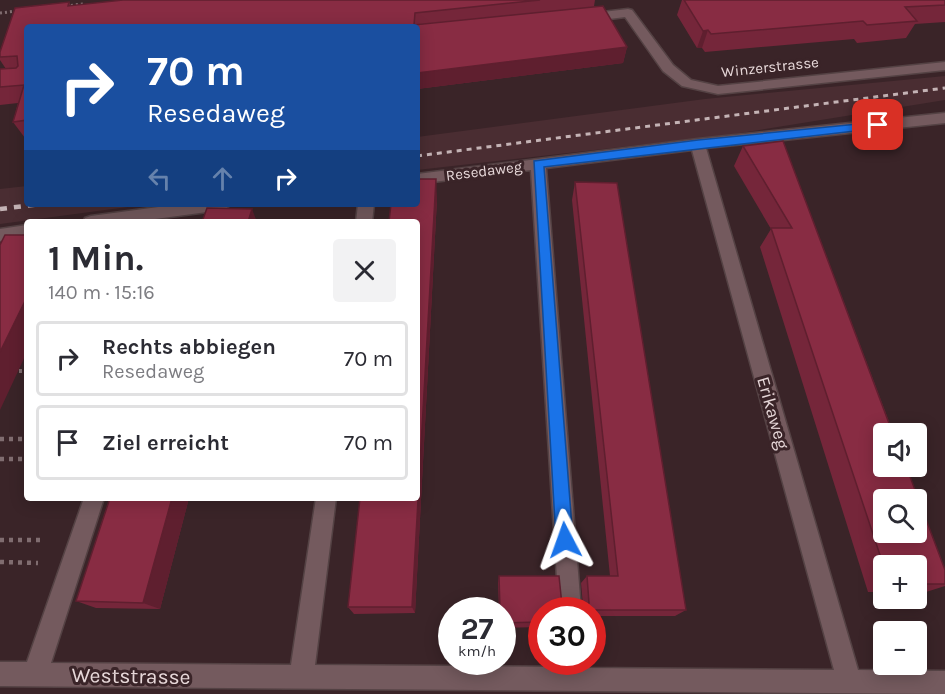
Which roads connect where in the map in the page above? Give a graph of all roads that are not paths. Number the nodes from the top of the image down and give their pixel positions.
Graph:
1 (570, 19) edge
2 (945, 66) edge
3 (945, 118) edge
4 (698, 144) junction
5 (538, 164) junction
6 (420, 179) edge
7 (213, 207) edge
8 (190, 215) edge
9 (133, 219) edge
10 (24, 231) edge
11 (0, 235) edge
12 (93, 501) edge
13 (326, 501) edge
14 (569, 597) edge
15 (528, 672) edge
16 (606, 672) edge
17 (0, 674) edge
18 (35, 675) junction
19 (301, 677) junction
20 (849, 682) junction
21 (945, 683) edge

1 - 2 street, Winzerstrasse
3 - 4 street, Resedaweg
4 - 5 street, Resedaweg
4 - 20 street, Erikaweg
5 - 6 street, Resedaweg
5 - 14 street
7 - 8 street
8 - 9 street
10 - 11 street
12 - 18 street
13 - 19 street
15 - 19 street, Weststrasse
16 - 20 street, Weststrasse
17 - 18 street, Weststrasse
18 - 19 street, Weststrasse
20 - 21 street, Weststrasse

